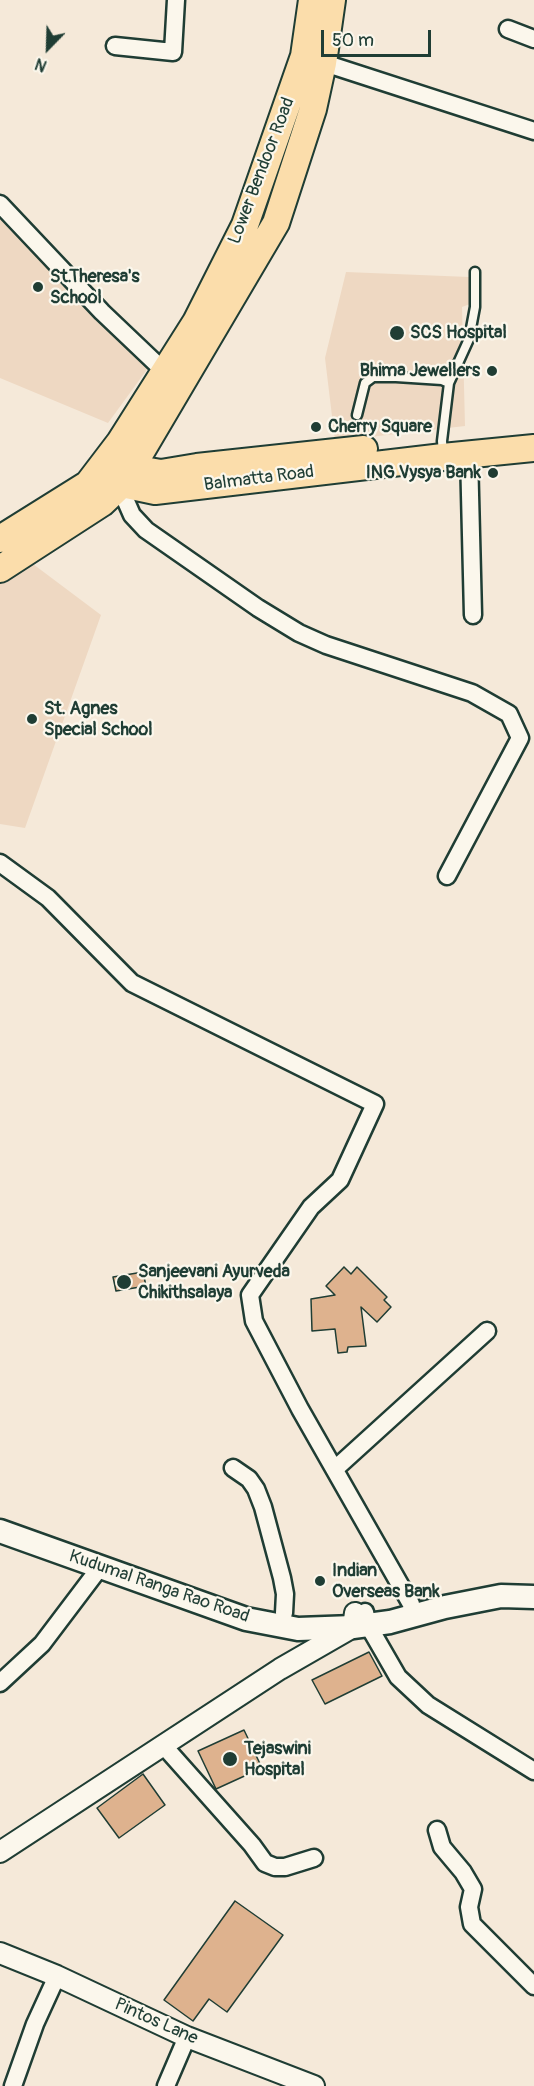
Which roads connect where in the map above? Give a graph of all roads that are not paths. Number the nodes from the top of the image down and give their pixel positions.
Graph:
1 (176, 0) edge
2 (312, 0) edge
3 (332, 0) edge
4 (508, 29) dead end
5 (534, 39) edge
6 (115, 46) dead end
7 (314, 60) junction
8 (534, 131) edge
9 (0, 204) edge
10 (475, 272) dead end
11 (164, 371) junction
12 (449, 383) junction
13 (357, 415) dead end
14 (534, 431) edge
15 (534, 448) edge
16 (443, 449) junction
17 (469, 454) junction
18 (110, 456) junction
19 (127, 474) junction
20 (88, 484) junction
21 (0, 539) edge
22 (0, 569) edge
23 (473, 615) dead end
24 (0, 863) edge
25 (447, 876) dead end
26 (488, 1331) dead end
27 (233, 1468) dead end
28 (335, 1469) junction
29 (0, 1518) edge
30 (0, 1531) edge
31 (101, 1566) junction
32 (534, 1584) edge
33 (534, 1598) edge
34 (411, 1604) junction
35 (284, 1613) junction
36 (360, 1619) junction
37 (0, 1683) edge
38 (163, 1745) junction
39 (534, 1771) edge
40 (437, 1830) dead end
41 (0, 1852) edge
42 (314, 1858) dead end
43 (0, 1953) edge
44 (57, 1976) junction
45 (534, 1986) edge
46 (187, 2037) junction
47 (13, 2086) edge
48 (166, 2086) edge
49 (314, 2086) edge

1 - 6 street
2 - 7 main road, Lower Bendoor Road
3 - 7 main road
4 - 5 street
7 - 8 street
7 - 11 main road, Lower Bendoor Road
7 - 19 main road
9 - 11 street
10 - 12 lane
11 - 18 main road, Lower Bendoor Road
12 - 13 lane
12 - 16 lane
14 - 16 main road, Balmatta Road
15 - 17 main road, Balmatta Road
16 - 17 main road, Balmatta Road
16 - 19 main road, Balmatta Road
17 - 23 street
18 - 19 main road, Balmatta Road
18 - 20 main road, Lower Bendoor Road
19 - 20 main road, Balmatta Road
19 - 22 main road
19 - 25 street
20 - 21 main road
24 - 28 street
26 - 28 street
27 - 35 street
28 - 34 street
29 - 35 main road
30 - 31 main road, Kudumal Ranga Rao Road
31 - 36 main road, Kudumal Ranga Rao Road
31 - 37 street
32 - 34 main road
33 - 36 main road, Kudumal Ranga Rao Road
34 - 36 main road
35 - 36 main road
36 - 38 street
36 - 39 street
38 - 41 street
38 - 42 street
40 - 45 street
43 - 44 street, Pintos Lane
44 - 46 street, Pintos Lane
44 - 47 street
46 - 48 street
46 - 49 street, Pintos Lane

